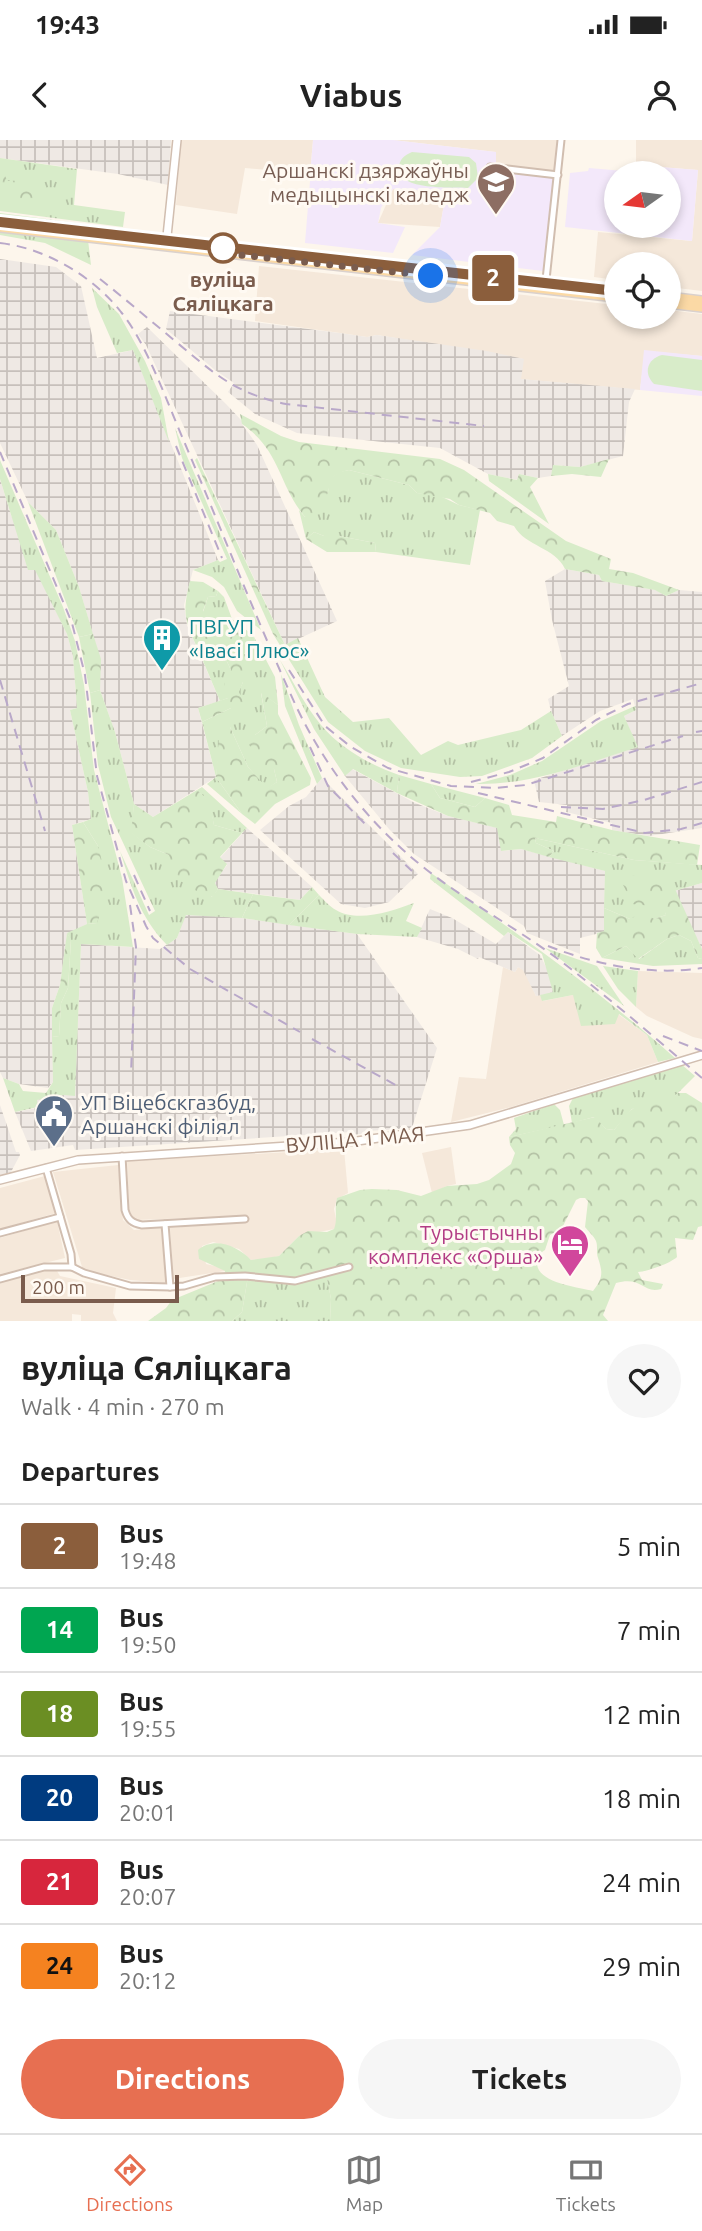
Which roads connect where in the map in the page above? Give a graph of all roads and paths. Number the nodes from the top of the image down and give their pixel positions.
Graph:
1 (177, 140) edge
2 (561, 140) edge
3 (490, 167) dead end
4 (558, 175) junction
5 (0, 224) edge
6 (166, 244) junction
7 (545, 286) junction
8 (604, 290) edge
9 (604, 295) edge
10 (681, 298) edge
11 (702, 300) edge
12 (681, 305) edge
13 (702, 307) edge
14 (702, 1055) edge
15 (122, 1156) junction
16 (46, 1168) junction
17 (0, 1180) edge
18 (61, 1217) junction
19 (245, 1219) dead end
20 (165, 1224) junction
21 (0, 1233) edge
22 (72, 1267) junction
23 (349, 1268) dead end
24 (0, 1279) edge
25 (170, 1287) junction

1 - 6 street
2 - 4 street
3 - 4 street
4 - 7 street
5 - 6 main road
6 - 7 main road
7 - 8 main road
7 - 9 main road
10 - 11 main road
12 - 13 main road
14 - 15 street, ВУЛІЦА 1 МАЯ
15 - 16 street, ВУЛІЦА 1 МАЯ
15 - 20 street
16 - 17 street, ВУЛІЦА 1 МАЯ
16 - 18 street
18 - 21 street
18 - 22 street
19 - 20 street
20 - 25 street
22 - 24 street
22 - 25 street
23 - 25 street

